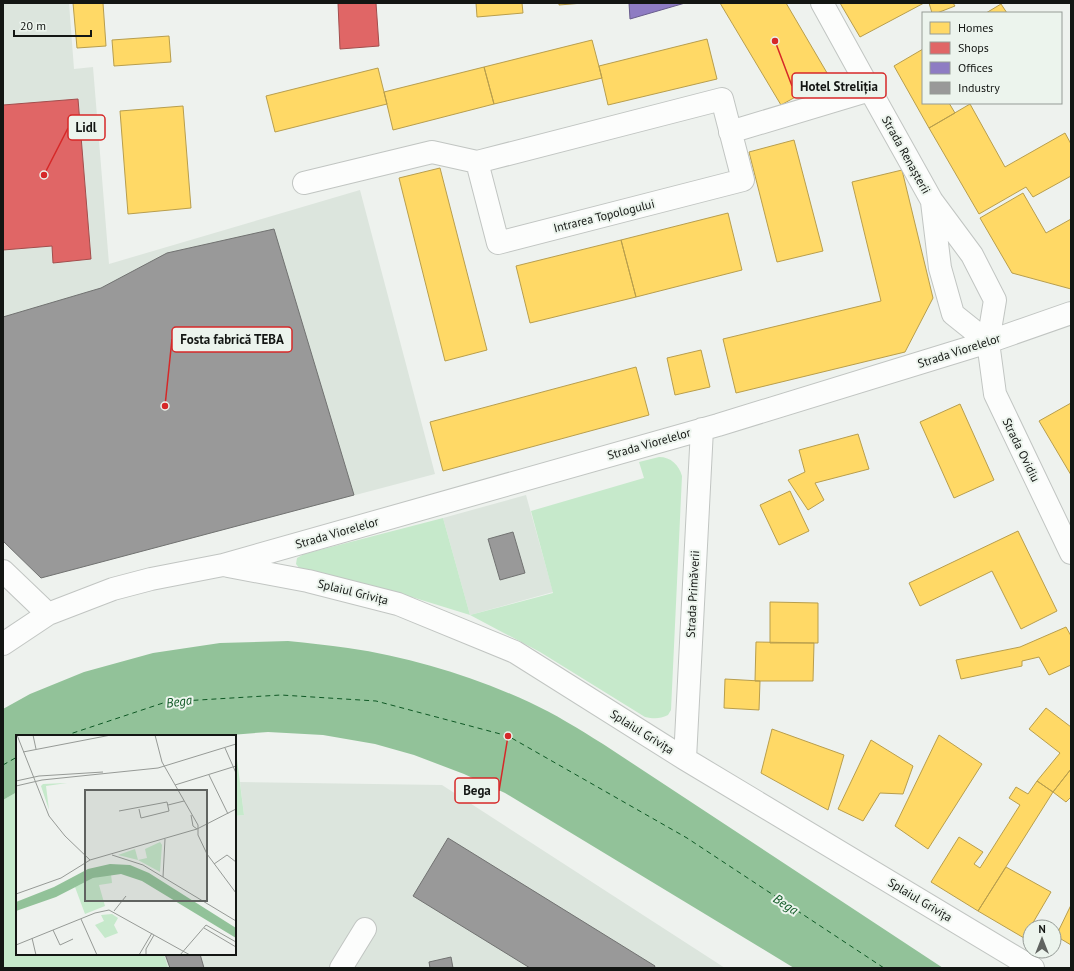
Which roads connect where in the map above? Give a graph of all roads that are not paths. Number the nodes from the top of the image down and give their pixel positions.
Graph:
1 (822, 3) edge
2 (870, 90) junction
3 (730, 132) junction
4 (477, 162) junction
5 (304, 184) dead end
6 (932, 201) junction
7 (1071, 313) edge
8 (988, 342) junction
9 (702, 429) junction
10 (1071, 553) edge
11 (223, 565) junction
12 (3, 571) edge
13 (48, 614) junction
14 (3, 644) edge
15 (685, 759) junction
16 (365, 929) dead end
17 (341, 968) edge
18 (1033, 968) edge

1 - 2 street, Strada Renașterii
2 - 3 street
2 - 6 street, Strada Renașterii
3 - 4 street, Intrarea Topologului
3 - 4 street, Intrarea Topologului
4 - 5 street, Intrarea Topologului
6 - 8 street, Strada Renașterii
6 - 8 street, Strada Renașterii
7 - 8 street, Strada Viorelelor
8 - 9 street, Strada Viorelelor
8 - 10 street, Strada Ovidiu
9 - 11 street, Strada Viorelelor
9 - 15 street, Strada Primăverii
11 - 13 street, Strada Viorelelor
11 - 15 street, Splaiul Grivița
12 - 13 street
13 - 14 street, Strada Viorelelor
15 - 18 street, Splaiul Grivița
16 - 17 street

